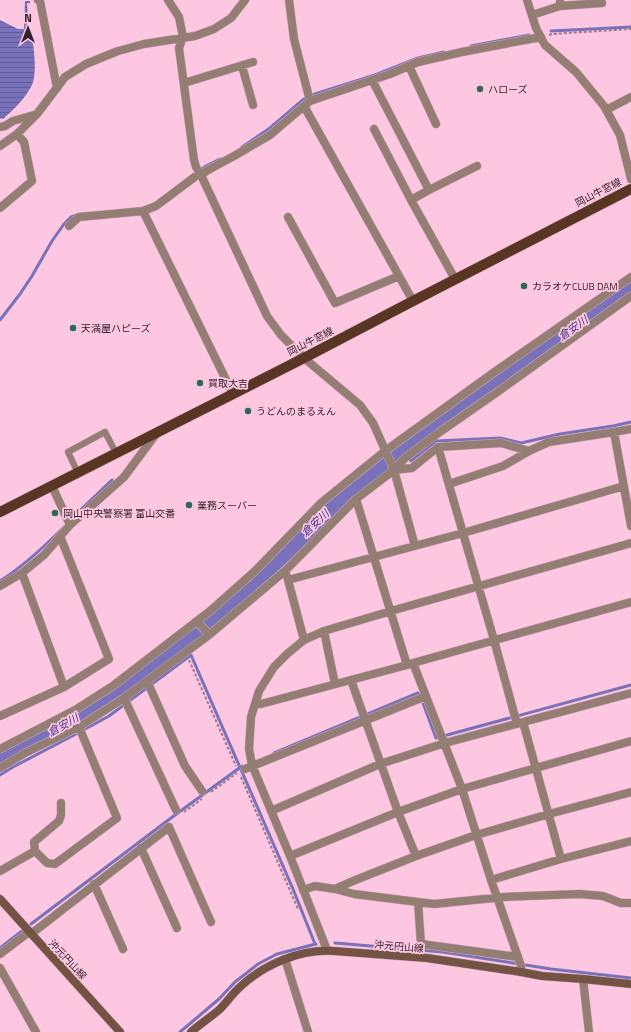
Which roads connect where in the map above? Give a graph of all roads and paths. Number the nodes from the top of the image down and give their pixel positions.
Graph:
1 (38, 0) edge
2 (168, 0) edge
3 (245, 0) edge
4 (289, 0) edge
5 (527, 0) edge
6 (601, 0) edge
7 (560, 3) edge
8 (532, 16) junction
9 (631, 29) edge
10 (183, 38) junction
11 (541, 38) junction
12 (253, 62) dead end
13 (242, 66) junction
14 (409, 66) junction
15 (372, 80) junction
16 (184, 83) junction
17 (57, 88) junction
18 (631, 97) edge
19 (308, 100) junction
20 (253, 105) dead end
21 (606, 110) junction
22 (37, 114) junction
23 (436, 124) dead end
24 (0, 127) edge
25 (374, 129) dead end
26 (17, 134) junction
27 (0, 146) edge
28 (477, 166) dead end
29 (199, 172) junction
30 (631, 179) edge
31 (631, 189) edge
32 (429, 190) junction
33 (411, 200) junction
34 (0, 208) edge
35 (143, 211) junction
36 (288, 217) dead end
37 (69, 226) dead end
38 (399, 276) junction
39 (631, 277) edge
40 (456, 279) junction
41 (631, 296) edge
42 (413, 301) junction
43 (304, 358) junction
44 (233, 394) junction
45 (631, 429) edge
46 (614, 432) junction
47 (156, 433) junction
48 (438, 447) junction
49 (529, 450) junction
50 (116, 453) junction
51 (385, 453) junction
52 (392, 467) junction
53 (78, 473) junction
54 (449, 484) junction
55 (52, 486) junction
56 (624, 486) junction
57 (356, 499) junction
58 (0, 512) edge
59 (69, 523) junction
60 (631, 526) edge
61 (463, 533) junction
62 (60, 536) junction
63 (631, 543) edge
64 (415, 546) junction
65 (374, 557) junction
66 (286, 570) junction
67 (22, 573) junction
68 (288, 580) junction
69 (0, 586) edge
70 (478, 586) junction
71 (631, 602) edge
72 (391, 611) junction
73 (198, 622) junction
74 (324, 631) junction
75 (207, 633) junction
76 (304, 640) junction
77 (494, 640) junction
78 (188, 659) dead end
79 (410, 664) junction
80 (351, 680) junction
81 (335, 684) junction
82 (148, 685) junction
83 (64, 686) junction
84 (631, 693) edge
85 (423, 697) junction
86 (126, 701) junction
87 (255, 704) junction
88 (0, 716) edge
89 (364, 717) junction
90 (517, 719) junction
91 (80, 730) junction
92 (443, 738) junction
93 (631, 741) edge
94 (0, 749) edge
95 (380, 764) junction
96 (0, 768) edge
97 (243, 768) junction
98 (535, 768) junction
99 (462, 789) junction
100 (202, 791) dead end
101 (631, 792) edge
102 (61, 803) dead end
103 (176, 810) dead end
104 (271, 811) junction
105 (398, 812) junction
106 (549, 814) junction
107 (476, 835) junction
108 (631, 841) edge
109 (141, 848) junction
110 (35, 850) junction
111 (290, 856) junction
112 (416, 856) junction
113 (561, 859) junction
114 (0, 871) edge
115 (491, 880) junction
116 (94, 884) junction
117 (303, 890) junction
118 (335, 890) junction
119 (498, 898) junction
120 (0, 899) edge
121 (418, 902) junction
122 (631, 903) edge
123 (299, 908) dead end
124 (211, 922) dead end
125 (177, 928) dead end
126 (30, 933) junction
127 (123, 949) dead end
128 (328, 950) junction
129 (0, 954) edge
130 (285, 959) junction
131 (520, 964) junction
132 (0, 968) edge
133 (583, 979) junction
134 (631, 984) edge
135 (36, 1032) edge
136 (120, 1032) edge
137 (191, 1032) edge
138 (308, 1032) edge
139 (589, 1032) edge

1 - 17 street
2 - 10 street
3 - 10 street
4 - 19 street
5 - 8 street
6 - 7 street
7 - 8 street
8 - 11 street
9 - 11 path
10 - 16 street
10 - 17 street
11 - 14 street
11 - 21 street
12 - 13 street
13 - 16 street
13 - 20 street
14 - 15 street
14 - 23 street
15 - 19 street
15 - 32 street
16 - 29 street
17 - 22 street
18 - 21 street
19 - 29 street
19 - 38 street
21 - 30 street
22 - 24 street
22 - 26 street
25 - 33 street
26 - 27 street
26 - 34 street
28 - 32 street
29 - 35 street
29 - 43 street
31 - 40 main road, 岡山牛窓線
32 - 33 street
33 - 40 street
35 - 37 street
35 - 44 street
36 - 38 street
38 - 42 street
39 - 51 street
40 - 42 main road, 岡山牛窓線
41 - 52 street
42 - 43 main road, 岡山牛窓線
43 - 44 main road, 岡山牛窓線
43 - 51 street
44 - 47 main road, 岡山牛窓線
45 - 46 street
46 - 49 street
46 - 56 street
47 - 50 main road, 岡山牛窓線
47 - 59 street
48 - 49 street
48 - 52 street
48 - 54 street
49 - 54 street
50 - 53 main road, 岡山牛窓線
50 - 53 lane
51 - 52 street
51 - 73 street
52 - 57 street
52 - 64 street
53 - 55 main road, 岡山牛窓線
54 - 61 street
55 - 58 main road, 岡山牛窓線
55 - 59 street
56 - 60 street
56 - 61 street
57 - 65 street
57 - 66 street
59 - 62 street
61 - 64 street
61 - 70 street
62 - 67 street
62 - 83 street
63 - 70 street
64 - 65 street
65 - 68 street
65 - 72 street
66 - 68 street
66 - 75 street
67 - 69 street
67 - 83 street
68 - 76 street
70 - 72 street
70 - 77 street
71 - 77 street
72 - 74 street
72 - 79 street
73 - 75 street
73 - 94 street
74 - 76 street
74 - 81 street
75 - 82 street
76 - 87 street
77 - 79 street
77 - 90 street
78 - 97 path
79 - 80 street
79 - 85 street
80 - 81 street
80 - 89 street
81 - 87 street
82 - 86 street
82 - 100 street
83 - 88 street
84 - 90 street
85 - 89 street
85 - 92 street
86 - 91 street
86 - 103 street
87 - 97 street
89 - 95 street
89 - 97 street
90 - 92 street
90 - 98 street
91 - 96 street
91 - 110 street
92 - 95 street
92 - 99 street
93 - 98 street
95 - 104 street
95 - 105 street
97 - 104 street
97 - 123 path
98 - 99 street
98 - 106 street
99 - 105 street
99 - 107 street
101 - 106 street
102 - 110 street
104 - 111 street
105 - 111 street
105 - 112 street
106 - 107 street
106 - 113 street
107 - 112 street
107 - 115 street
108 - 113 street
109 - 116 street
109 - 124 street
109 - 125 street
110 - 114 street
111 - 117 street
112 - 118 street
113 - 115 street
115 - 119 street
116 - 126 street
116 - 127 street
117 - 118 street
117 - 128 street
118 - 121 street
119 - 121 street
119 - 122 street
119 - 131 street
120 - 126 main road, 沖元円山線
121 - 131 street
126 - 129 street
126 - 136 main road, 沖元円山線
128 - 130 main road, 沖元円山線
128 - 131 main road, 沖元円山線
130 - 137 main road, 沖元円山線
130 - 138 street
131 - 133 main road, 沖元円山線
132 - 135 street
133 - 134 main road, 沖元円山線
133 - 139 street

